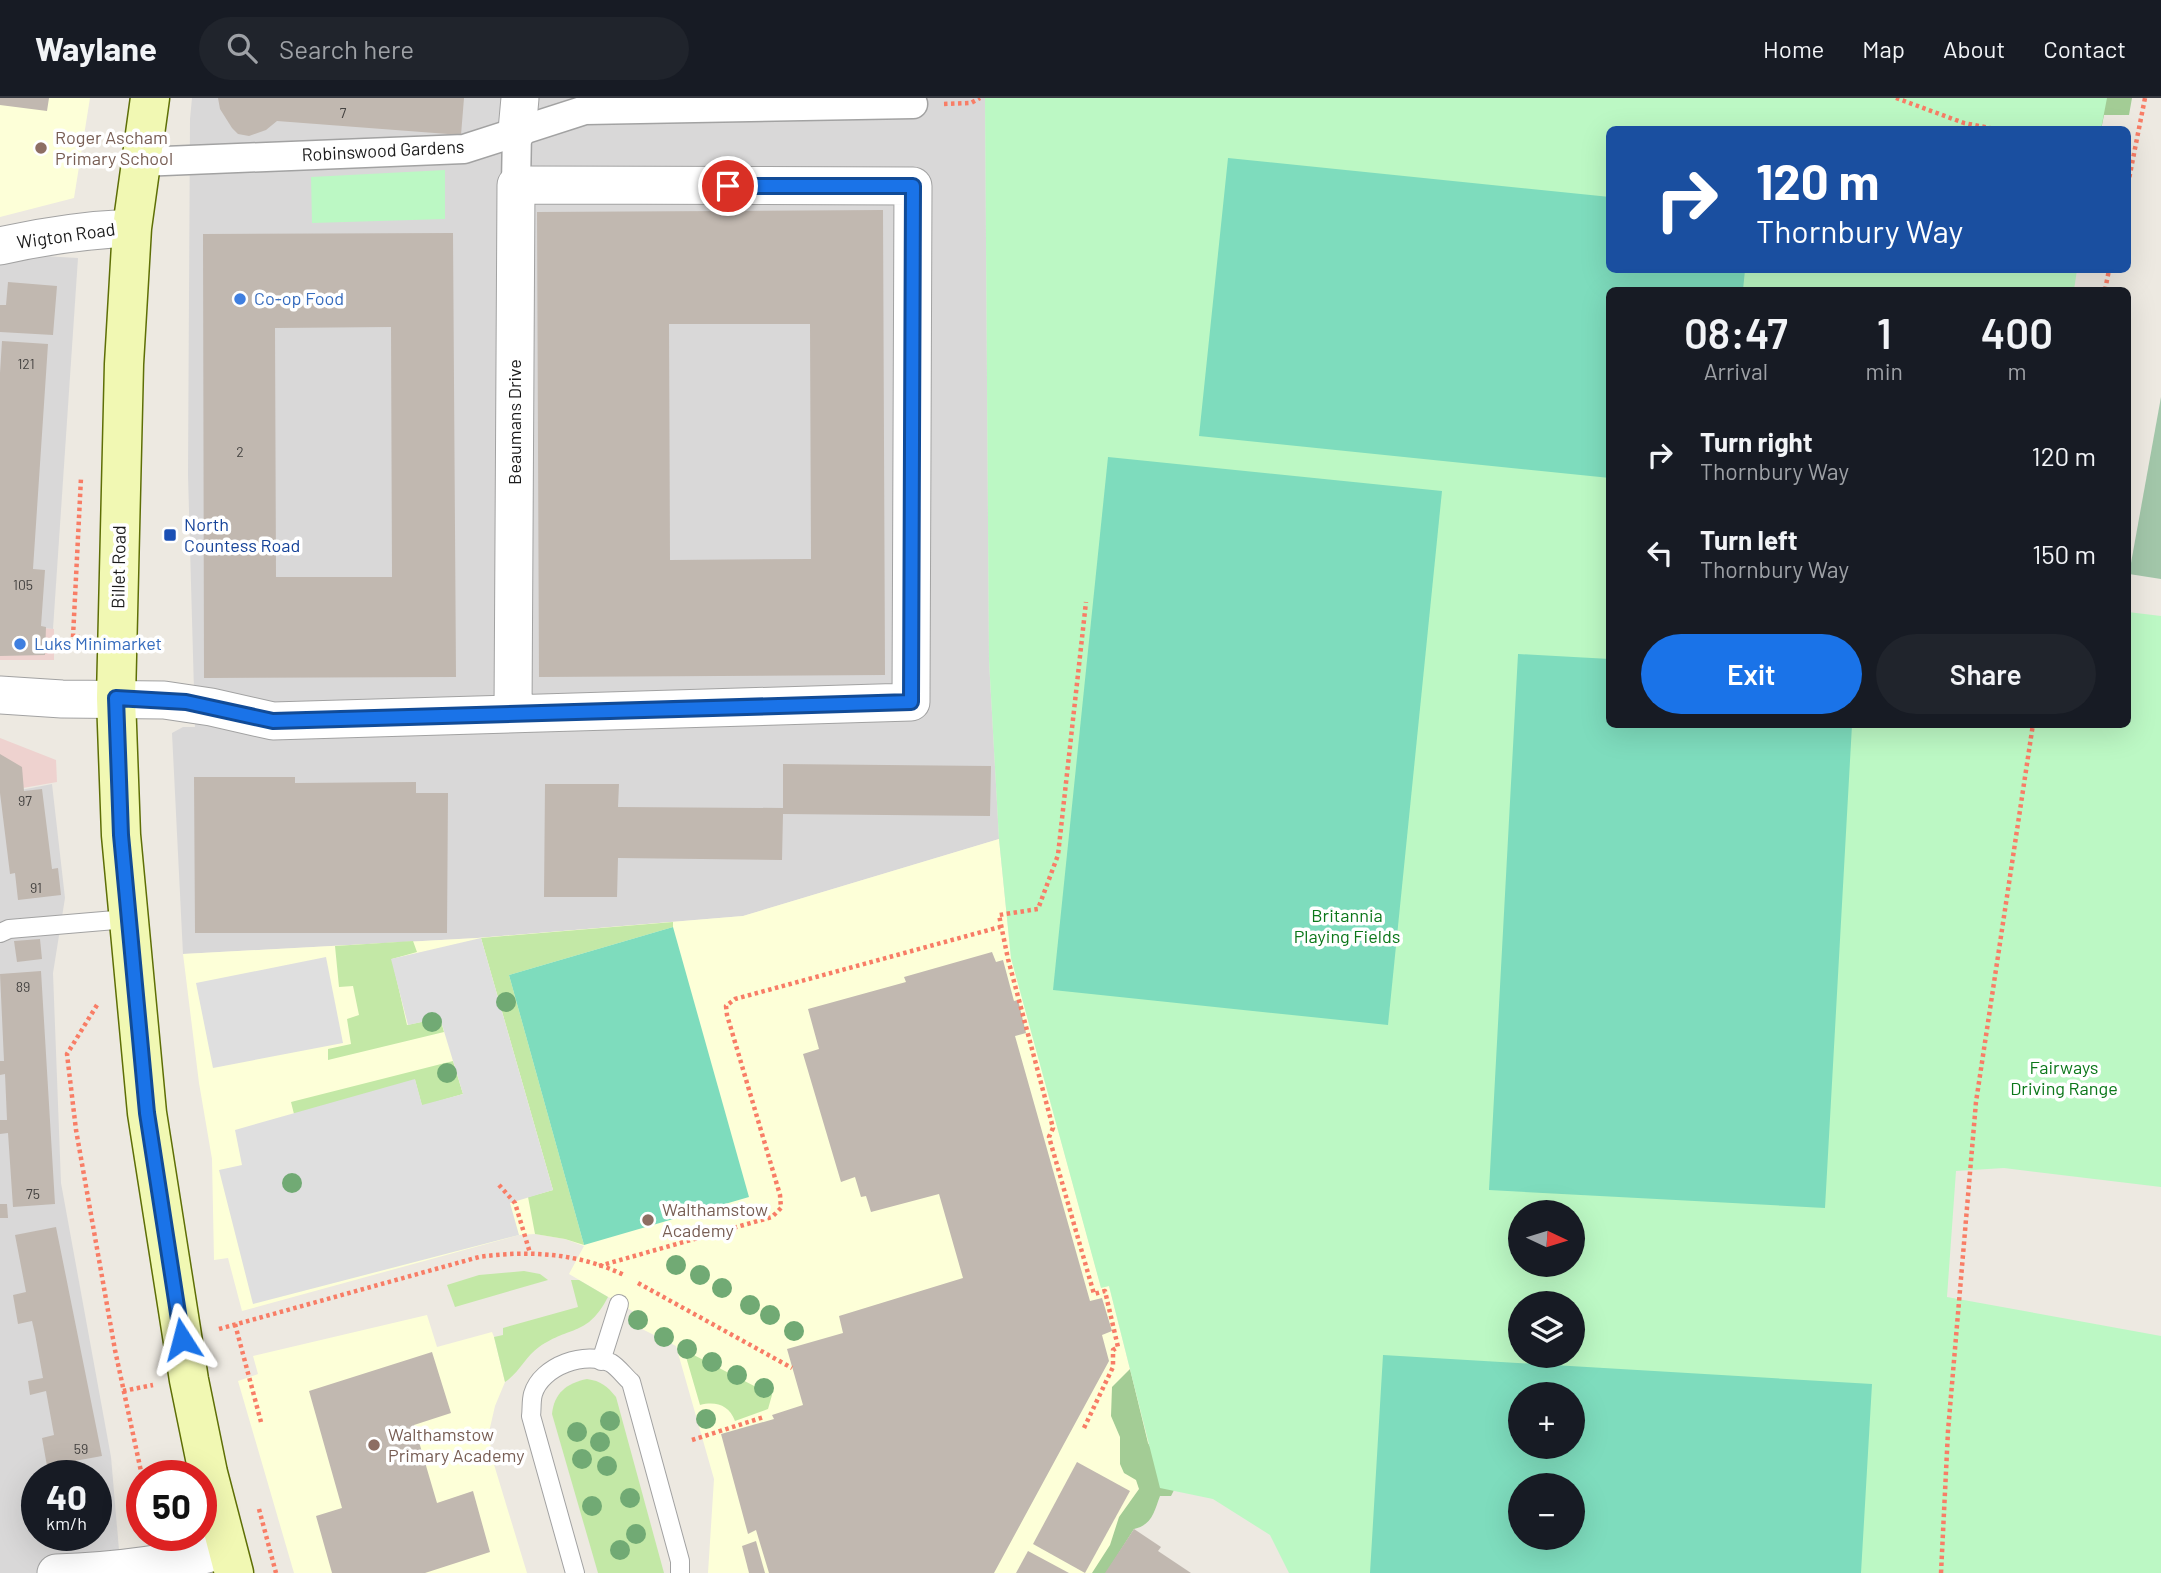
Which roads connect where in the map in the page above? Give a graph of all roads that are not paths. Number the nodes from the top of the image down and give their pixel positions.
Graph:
1 (150, 98) edge
2 (913, 104) dead end
3 (518, 115) edge
4 (140, 162) junction
5 (516, 185) junction
6 (132, 229) junction
7 (0, 246) edge
8 (0, 695) edge
9 (116, 698) junction
10 (513, 713) junction
11 (127, 919) junction
12 (0, 933) edge
13 (619, 1304) dead end
14 (601, 1361) junction
15 (230, 1561) edge
16 (56, 1573) edge
17 (575, 1573) edge
18 (680, 1573) edge

1 - 4 main road, Billet Road
2 - 3 street, Robinswood Gardens
3 - 4 street, Robinswood Gardens
3 - 5 street, Beaumans Drive
4 - 6 main road, Billet Road
5 - 10 street, Beaumans Drive
5 - 10 street
6 - 7 street, Wigton Road
6 - 9 main road, Billet Road
8 - 9 street
9 - 10 street
9 - 11 main road, Billet Road
11 - 12 lane
11 - 15 main road, Billet Road
13 - 14 lane
14 - 17 lane
14 - 18 lane
15 - 16 street

